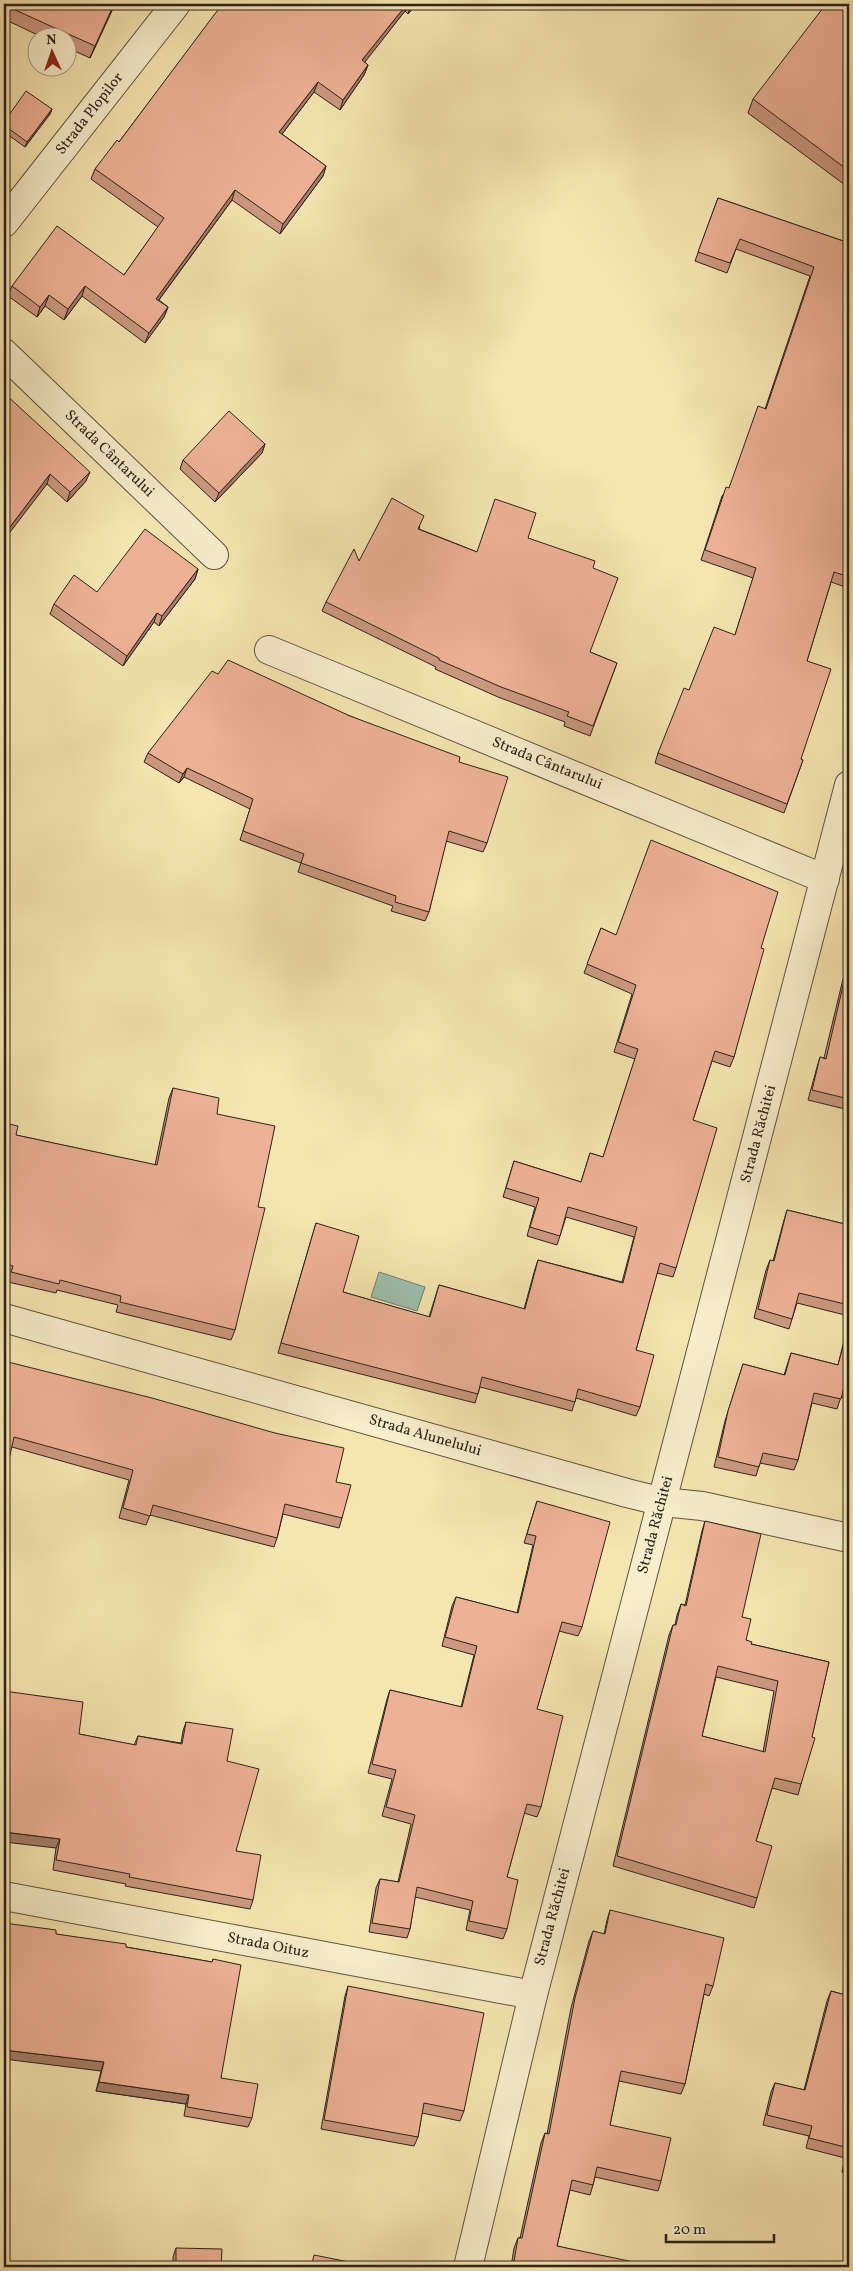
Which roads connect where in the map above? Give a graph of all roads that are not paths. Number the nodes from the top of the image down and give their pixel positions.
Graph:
1 (176, 4) edge
2 (4, 223) edge
3 (4, 353) edge
4 (214, 555) dead end
5 (269, 650) dead end
6 (849, 785) edge
7 (825, 879) junction
8 (4, 1318) edge
9 (662, 1502) junction
10 (849, 1538) edge
11 (4, 1896) edge
12 (533, 1995) junction
13 (468, 2267) edge

1 - 2 street, Strada Plopilor
3 - 4 street, Strada Cântarului
5 - 7 street, Strada Cântarului
6 - 7 street, Strada Răchitei
7 - 9 street, Strada Răchitei
8 - 9 street, Strada Alunelului
9 - 10 street, Strada Alunelului
9 - 12 street, Strada Răchitei
11 - 12 street, Strada Oituz
12 - 13 street, Strada Răchitei

